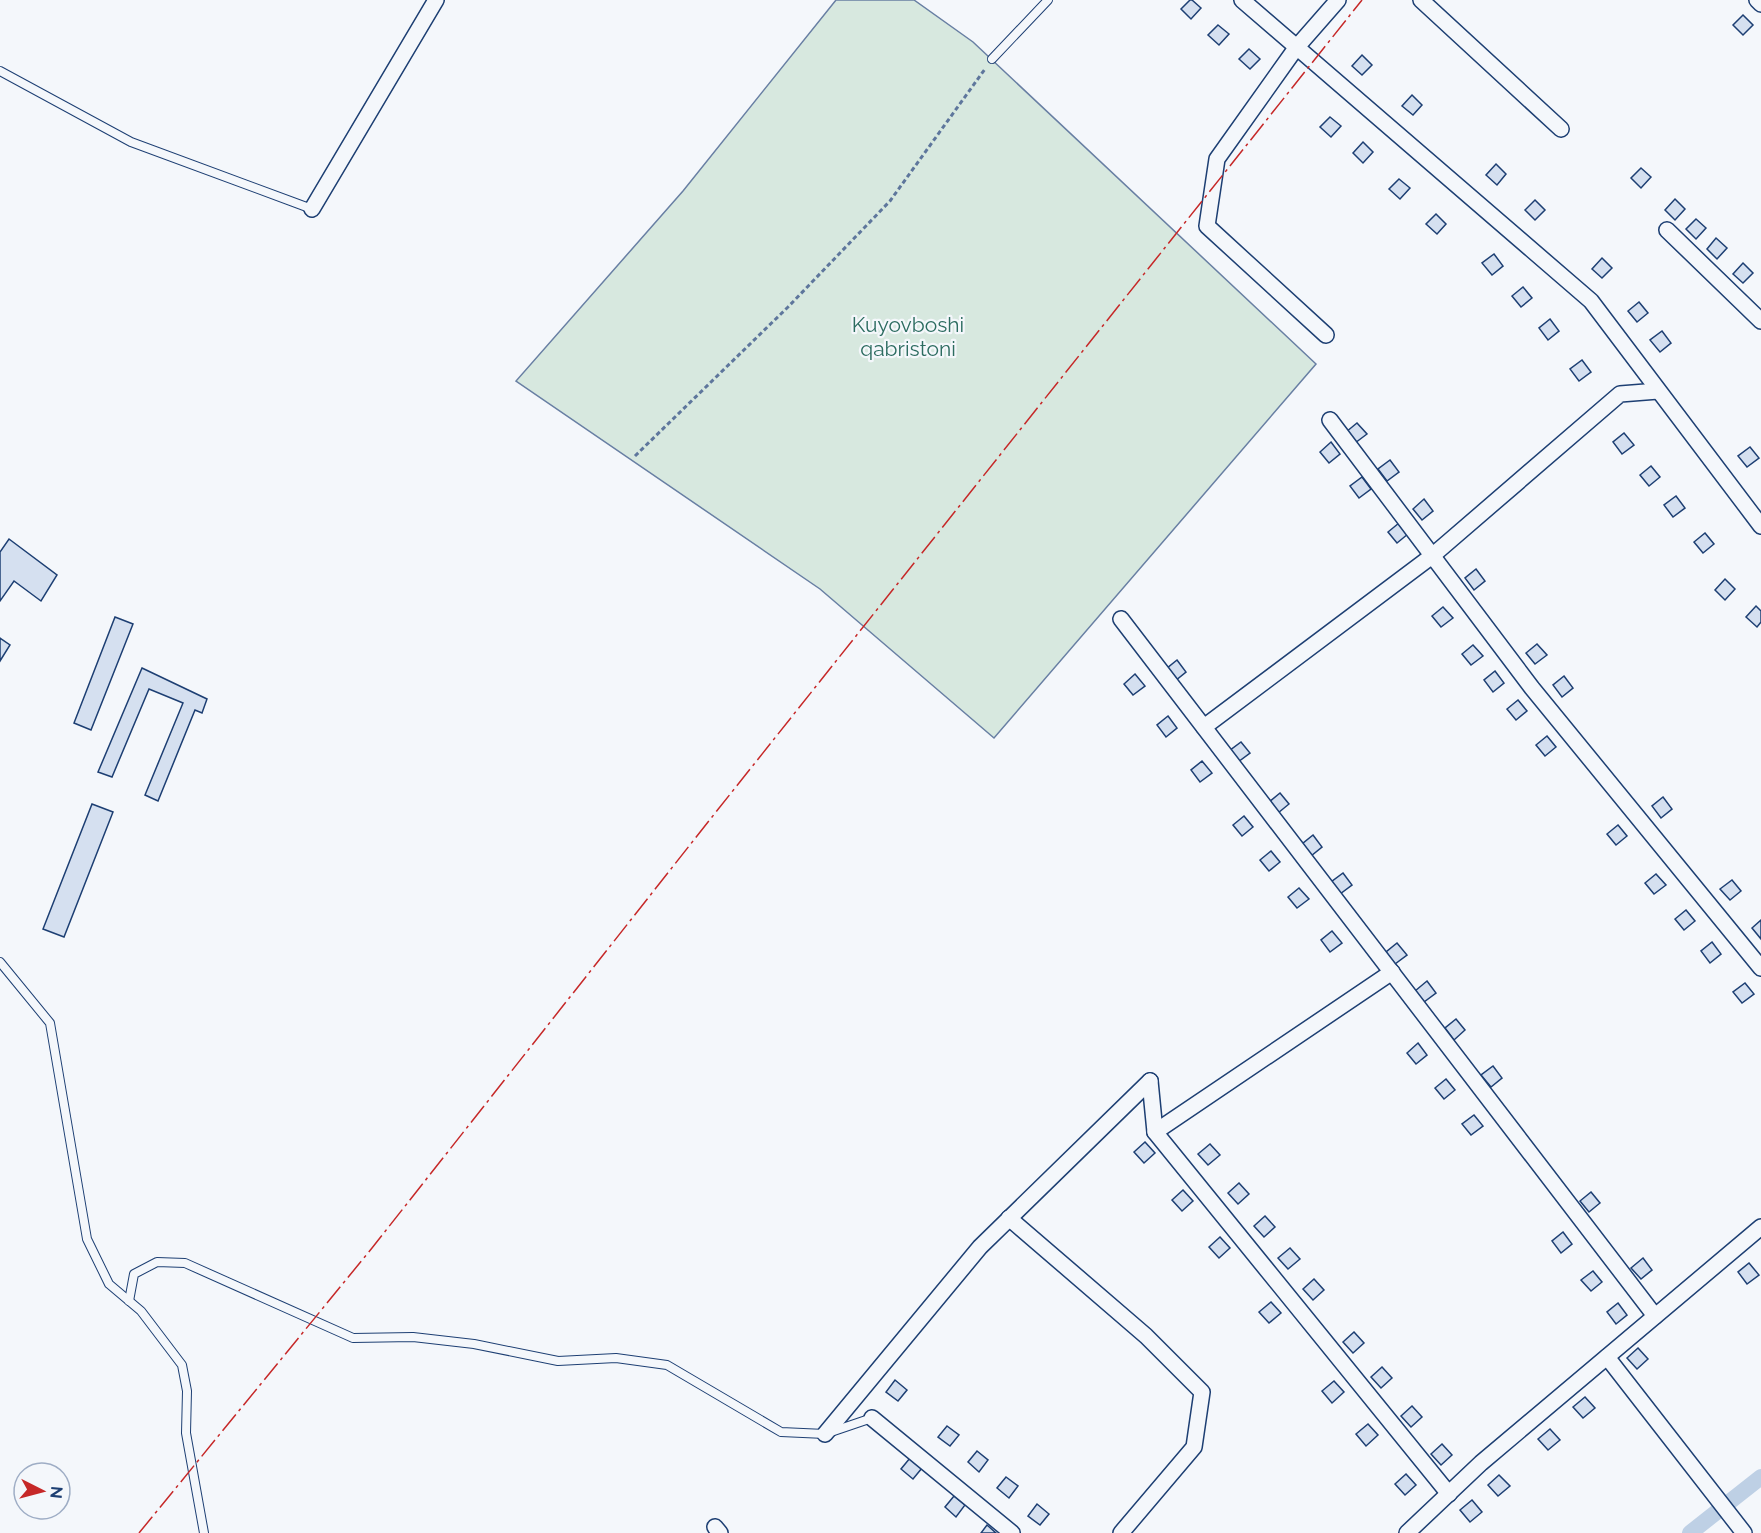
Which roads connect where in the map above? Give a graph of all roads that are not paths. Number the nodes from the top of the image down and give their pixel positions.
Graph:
1 (436, 0) edge
2 (1048, 0) edge
3 (1242, 0) edge
4 (1338, 0) edge
5 (1421, 0) edge
6 (1757, 0) edge
7 (1761, 4) edge
8 (1296, 48) junction
9 (992, 59) road end
10 (0, 71) edge
11 (1561, 129) dead end
12 (312, 209) joint
13 (1666, 230) dead end
14 (1761, 321) edge
15 (1326, 335) dead end
16 (1658, 391) junction
17 (1330, 420) dead end
18 (1761, 526) edge
19 (1432, 556) junction
20 (1121, 619) dead end
21 (1204, 728) junction
22 (0, 962) edge
23 (1761, 968) edge
24 (1392, 972) junction
25 (1155, 1132) junction
26 (1009, 1218) junction
27 (1761, 1227) edge
28 (129, 1301) junction
29 (1655, 1316) junction
30 (1607, 1357) junction
31 (872, 1418) joint
32 (825, 1434) junction
33 (1449, 1494) junction
34 (204, 1533) edge
35 (1012, 1533) edge
36 (1121, 1533) edge
37 (1407, 1533) edge
38 (1744, 1533) edge

1 - 12 street
2 - 9 lane
3 - 8 street
4 - 8 street
5 - 11 street
6 - 7 street
8 - 15 street
8 - 16 street
10 - 12 lane
13 - 14 street
16 - 18 street
16 - 19 street
17 - 19 street
19 - 21 street
19 - 23 street
20 - 21 street
21 - 24 street
22 - 28 lane
24 - 25 street
24 - 29 street
25 - 26 street
25 - 33 street
26 - 32 street
26 - 36 street
27 - 29 street
28 - 32 lane
28 - 34 lane
29 - 30 street
30 - 33 street
30 - 38 street
31 - 32 lane
31 - 35 street
33 - 37 street

